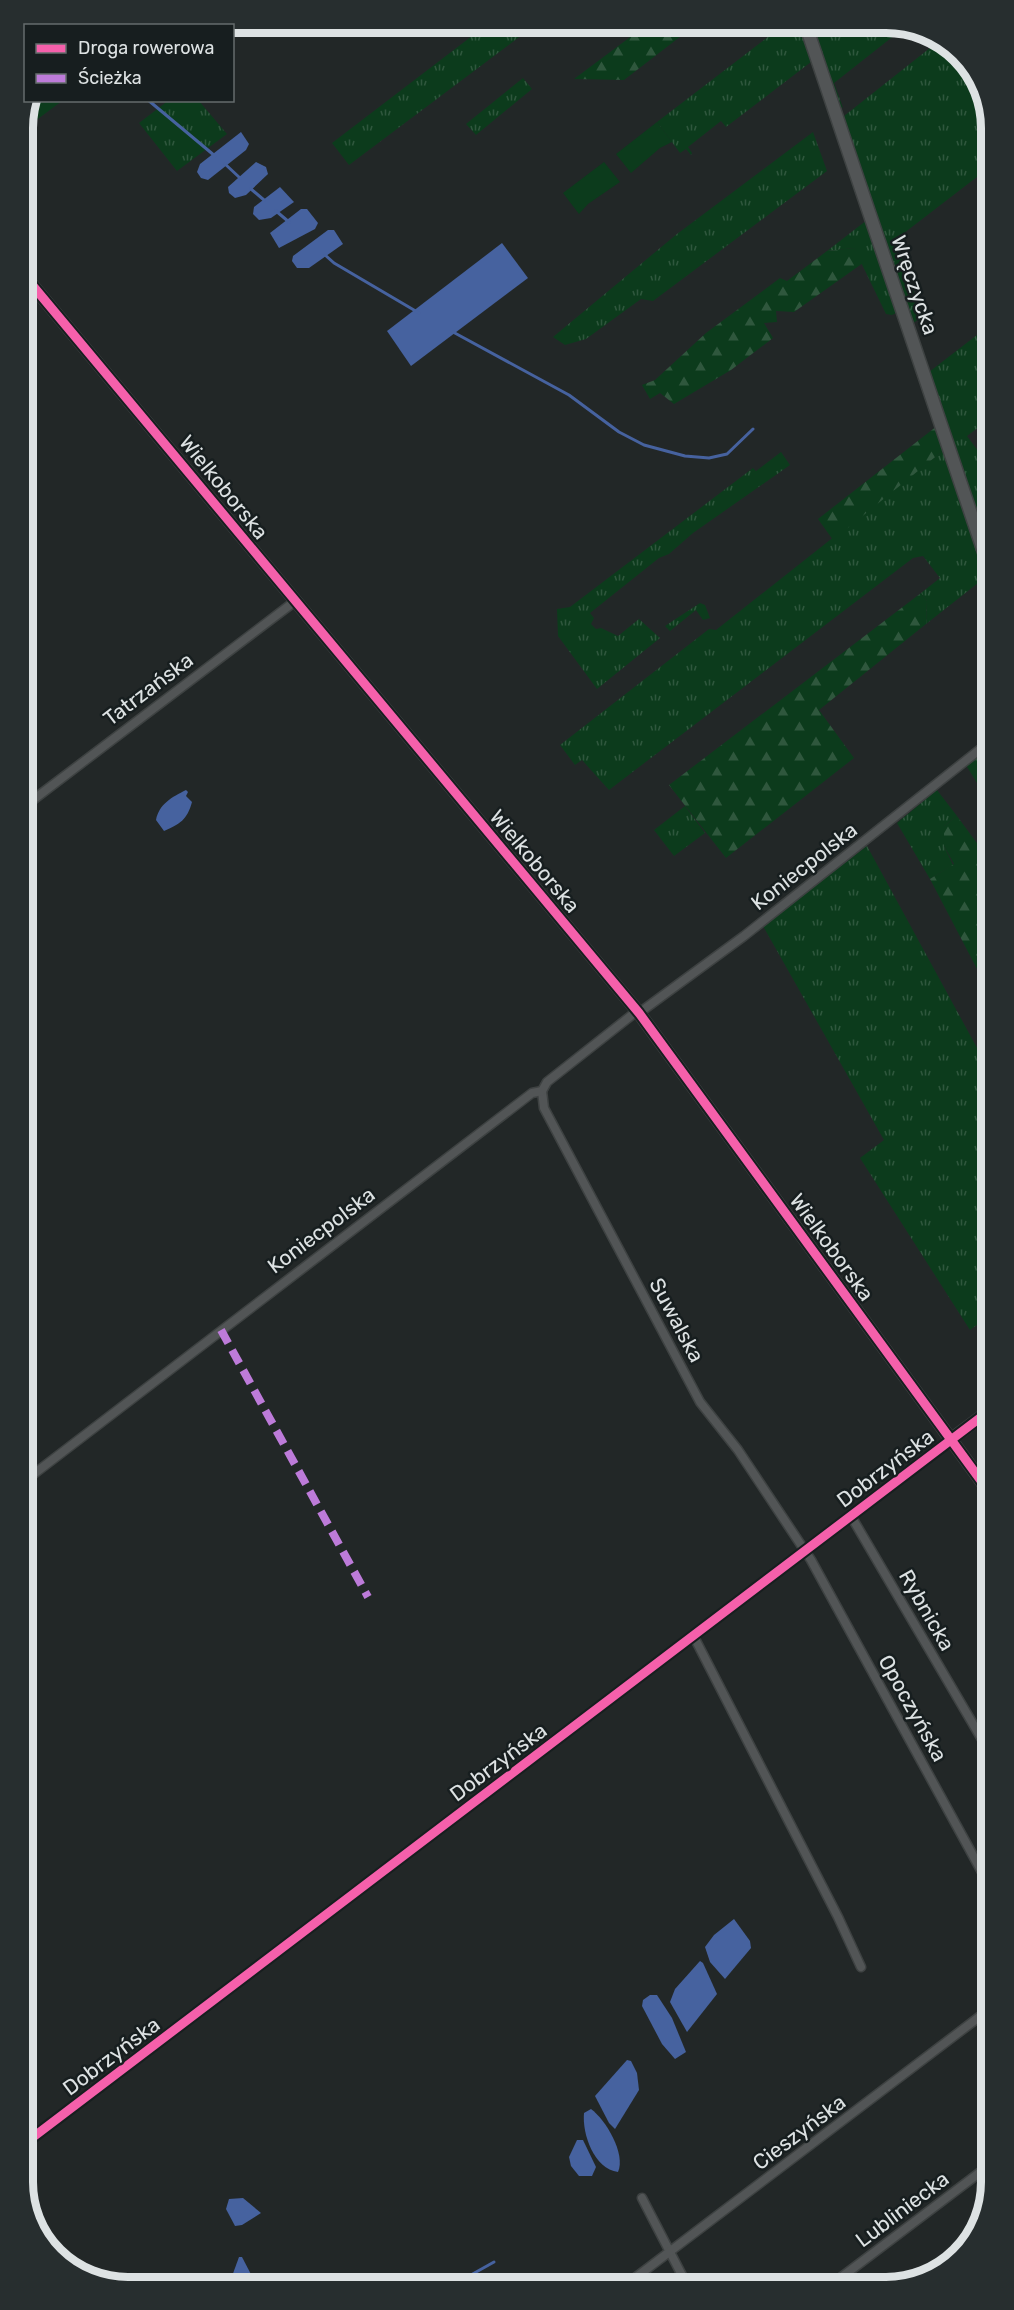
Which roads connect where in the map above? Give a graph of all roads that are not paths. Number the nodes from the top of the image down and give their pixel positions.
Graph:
1 (808, 33) edge
2 (33, 286) edge
3 (981, 543) edge
4 (294, 602) junction
5 (981, 749) edge
6 (33, 799) edge
7 (638, 1012) junction
8 (542, 1091) junction
9 (981, 1417) edge
10 (950, 1440) junction
11 (33, 1475) edge
12 (981, 1481) edge
13 (851, 1516) junction
14 (804, 1552) junction
15 (693, 1635) junction
16 (981, 1738) edge
17 (981, 1865) edge
18 (861, 1967) dead end
19 (981, 2016) edge
20 (33, 2137) edge
21 (981, 2172) edge
22 (642, 2198) dead end
23 (670, 2253) junction
24 (637, 2277) edge
25 (683, 2277) edge
26 (842, 2277) edge

1 - 3 main road, Wręczycka
2 - 4 street, Wielkoborska
4 - 6 street, Tatrzańska
4 - 7 street, Wielkoborska
5 - 7 street, Koniecpolska
7 - 8 street, Koniecpolska
7 - 10 street, Wielkoborska
8 - 11 street, Koniecpolska
8 - 14 street, Suwalska
9 - 10 street, Dobrzyńska
10 - 12 street, Wielkoborska
10 - 13 street, Dobrzyńska
13 - 14 street, Dobrzyńska
13 - 16 street, Rybnicka
14 - 15 street, Dobrzyńska
14 - 17 street, Opoczyńska
15 - 18 street
15 - 20 street, Dobrzyńska
19 - 23 street, Cieszyńska
21 - 26 street, Lubliniecka
22 - 23 street
23 - 24 street, Cieszyńska
23 - 25 street

